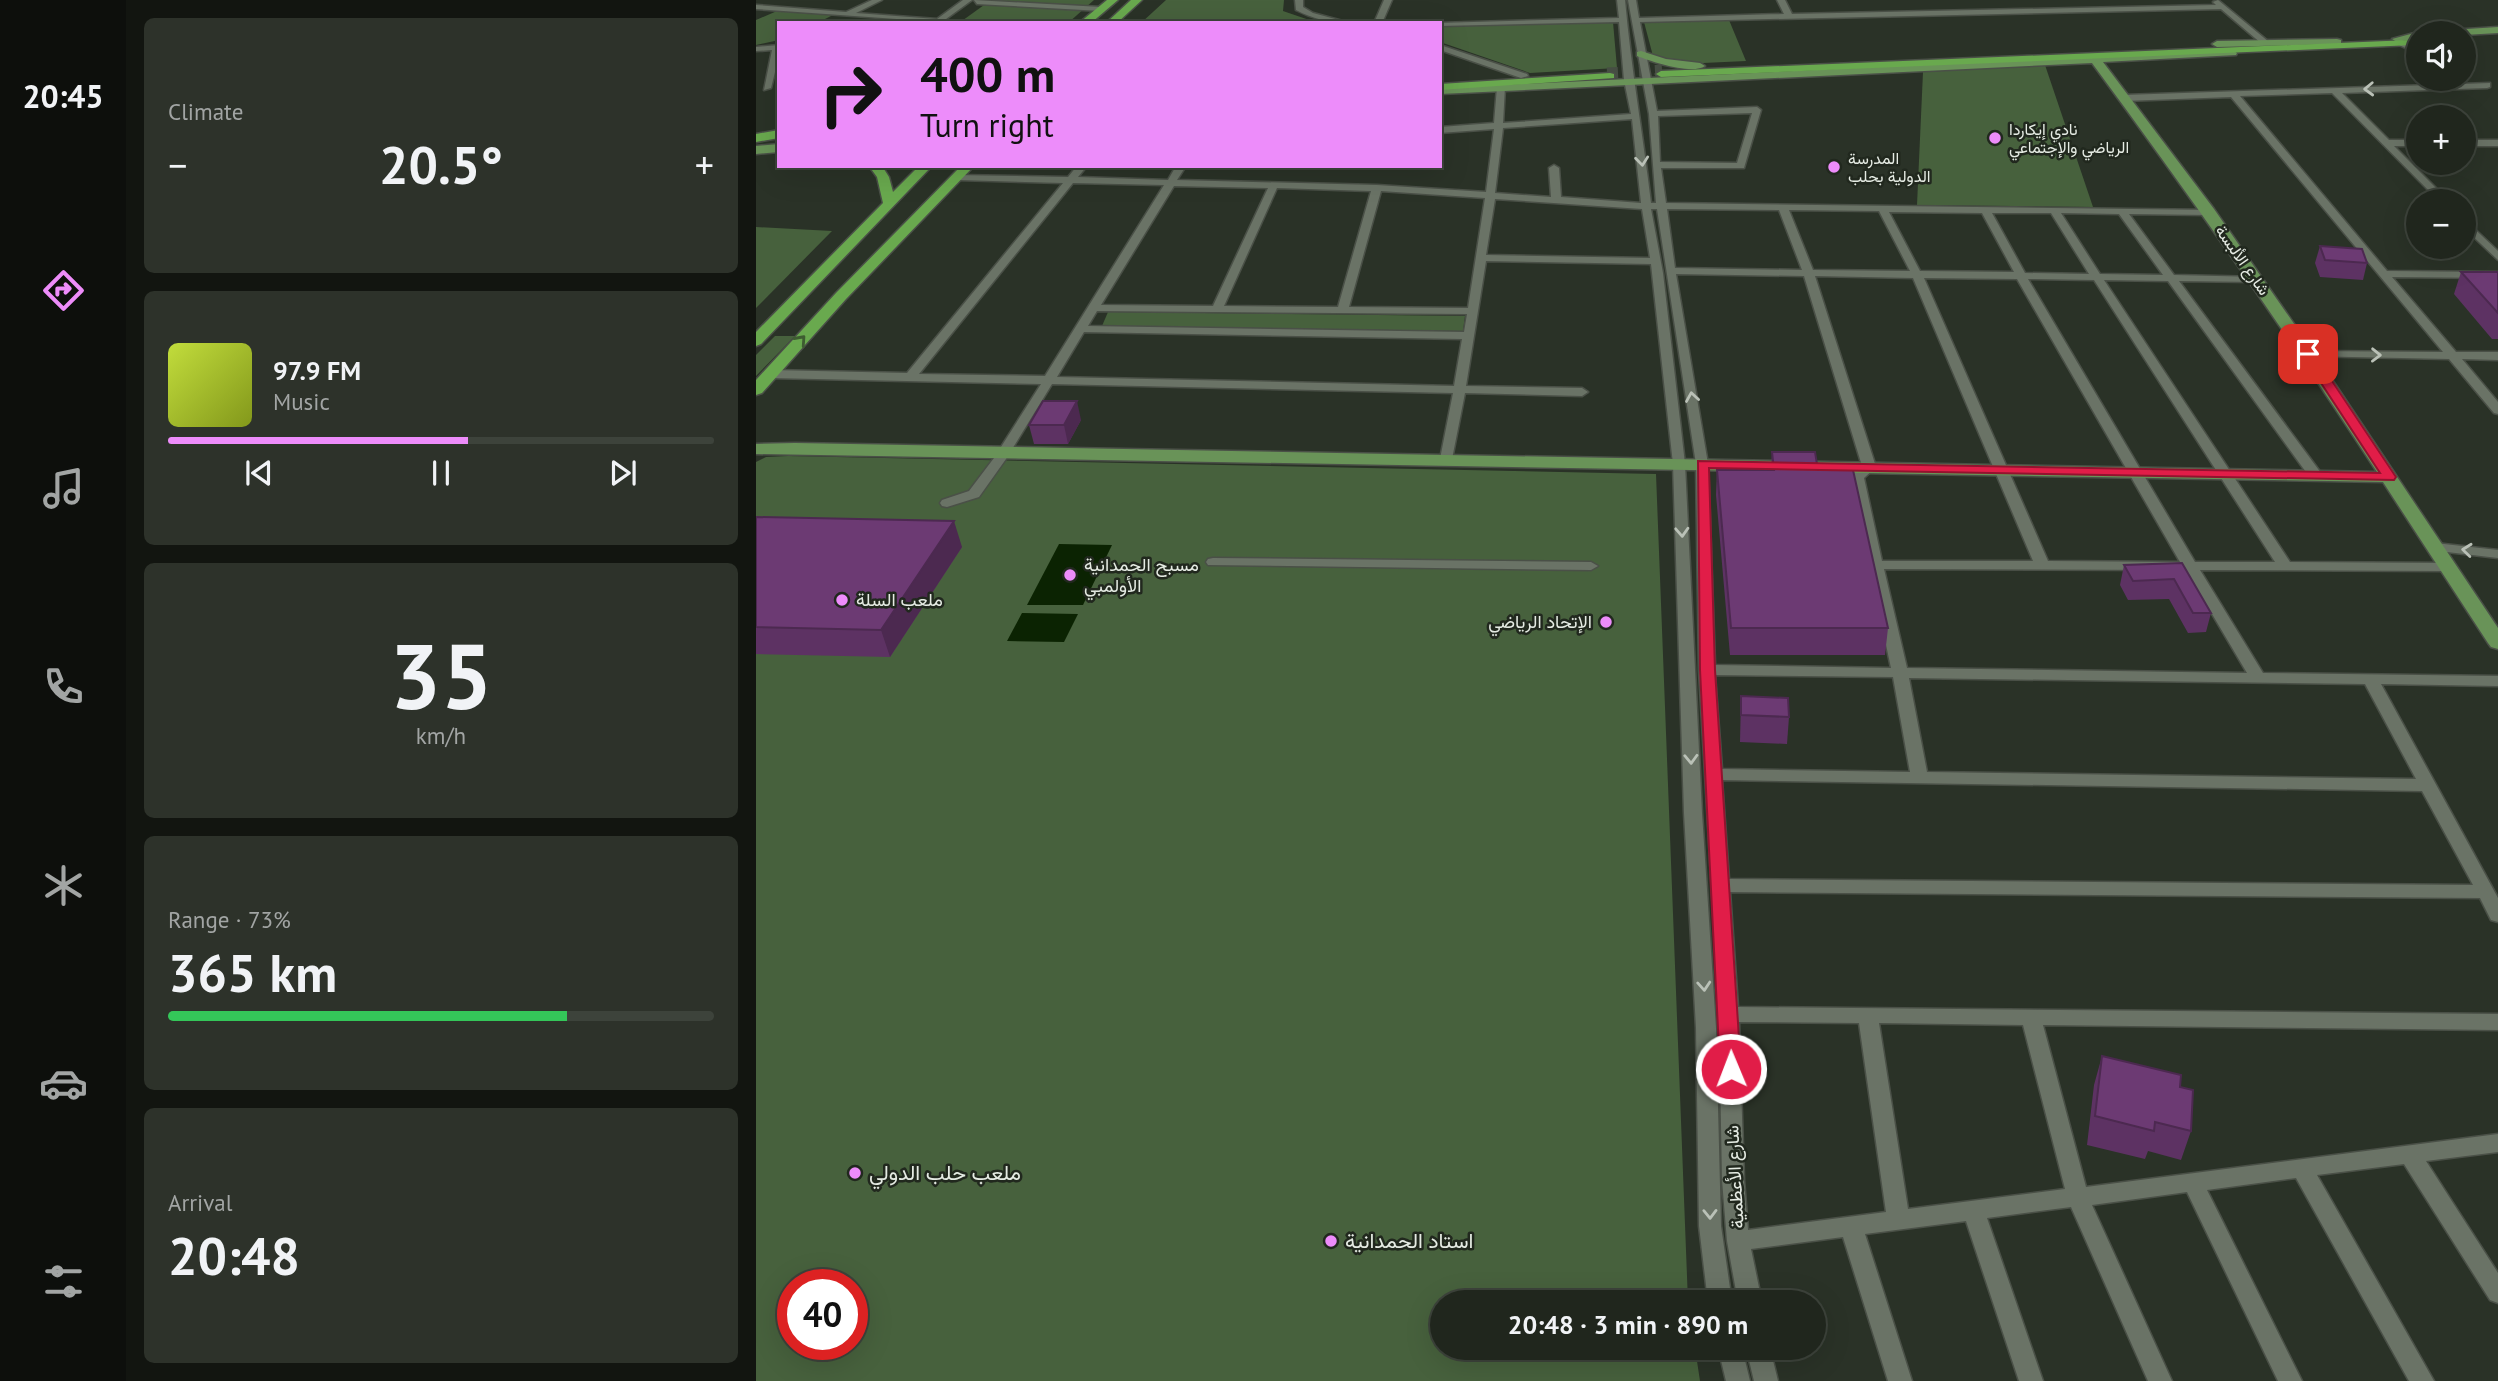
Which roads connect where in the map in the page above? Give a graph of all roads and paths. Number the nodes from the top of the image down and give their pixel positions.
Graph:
1 (877, 0) edge
2 (968, 0) edge
3 (1113, 0) edge
4 (1126, 0) edge
5 (1137, 0) edge
6 (1145, 0) edge
7 (1299, 0) edge
8 (1388, 0) edge
9 (1621, 0) edge
10 (1632, 0) edge
11 (1781, 0) edge
12 (2090, 0) edge
13 (2216, 0) edge
14 (979, 1) edge
15 (756, 6) edge
16 (2224, 7) junction
17 (776, 8) junction
18 (1101, 9) junction
19 (2100, 9) junction
20 (847, 14) junction
21 (1789, 16) junction
22 (756, 17) edge
23 (1623, 20) junction
24 (1635, 20) junction
25 (832, 21) edge
26 (926, 21) edge
27 (938, 21) edge
28 (950, 21) edge
29 (1086, 21) edge
30 (1102, 21) edge
31 (1113, 21) edge
32 (1123, 21) edge
33 (1337, 21) edge
34 (1379, 21) edge
35 (1442, 24) edge
36 (2476, 34) edge
37 (2498, 35) edge
38 (2476, 38) edge
39 (2406, 40) edge
40 (2265, 42) junction
41 (2340, 43) junction
42 (777, 47) edge
43 (1442, 48) edge
44 (756, 49) edge
45 (777, 51) edge
46 (1641, 54) junction
47 (2095, 59) junction
48 (1712, 66) junction
49 (1661, 72) tunnel mouth
50 (1644, 74) junction
51 (1609, 75) tunnel mouth
52 (1628, 75) junction
53 (1524, 76) junction
54 (2476, 81) edge
55 (777, 85) edge
56 (1442, 85) edge
57 (1442, 85) edge
58 (1442, 85) edge
59 (2487, 85) junction
60 (768, 86) junction
61 (756, 87) edge
62 (1501, 87) junction
63 (2498, 88) edge
64 (2335, 91) junction
65 (2234, 95) junction
66 (2124, 98) junction
67 (1653, 114) junction
68 (1636, 116) junction
69 (1499, 126) junction
70 (1442, 130) edge
71 (2386, 142) junction
72 (2406, 143) edge
73 (2476, 143) edge
74 (2498, 144) edge
75 (1656, 165) junction
76 (876, 168) edge
77 (924, 168) edge
78 (941, 168) edge
79 (1080, 168) edge
80 (1180, 168) edge
81 (1554, 168) dead end
82 (960, 170) edge
83 (1070, 180) junction
84 (1171, 183) junction
85 (1273, 186) junction
86 (1377, 188) junction
87 (2432, 189) edge
88 (1490, 196) junction
89 (1556, 200) junction
90 (889, 203) junction
91 (1646, 206) junction
92 (1662, 206) junction
93 (1882, 207) junction
94 (1783, 208) junction
95 (1986, 210) junction
96 (2054, 211) junction
97 (2122, 211) junction
98 (2209, 212) junction
99 (2476, 234) edge
100 (2498, 257) edge
101 (1481, 258) junction
102 (1656, 261) junction
103 (1670, 271) junction
104 (1808, 274) junction
105 (2386, 274) junction
106 (1917, 275) junction
107 (2020, 275) junction
108 (2498, 275) edge
109 (2096, 277) junction
110 (2168, 278) junction
111 (2256, 279) junction
112 (793, 302) junction
113 (1094, 308) junction
114 (1217, 309) junction
115 (1343, 310) junction
116 (1473, 311) junction
117 (1081, 329) junction
118 (1469, 336) junction
119 (756, 341) edge
120 (2308, 354) junction
121 (2454, 355) junction
122 (2498, 356) edge
123 (771, 374) junction
124 (910, 377) junction
125 (1049, 380) junction
126 (756, 390) edge
127 (1461, 390) junction
128 (1583, 392) dead end
129 (2498, 410) edge
130 (756, 442) edge
131 (779, 447) junction
132 (756, 449) edge
133 (1004, 452) junction
134 (1446, 460) junction
135 (1679, 464) junction
136 (1702, 464) junction
137 (1869, 467) junction
138 (2001, 470) junction
139 (2134, 472) junction
140 (2225, 474) junction
141 (2316, 476) junction
142 (2389, 477) junction
143 (947, 503) dead end
144 (2435, 547) junction
145 (2498, 554) edge
146 (1213, 562) dead end
147 (1876, 565) junction
148 (2042, 565) junction
149 (1591, 566) dead end
150 (2190, 566) junction
151 (2285, 566) junction
152 (2448, 567) junction
153 (2498, 643) edge
154 (1707, 670) junction
155 (1900, 673) junction
156 (2258, 678) junction
157 (2370, 679) junction
158 (2498, 681) edge
159 (1713, 774) junction
160 (1920, 778) junction
161 (2426, 785) junction
162 (1721, 885) junction
163 (2485, 892) junction
164 (2498, 915) edge
165 (1729, 1014) junction
166 (1868, 1017) junction
167 (2031, 1018) junction
168 (2498, 1022) edge
169 (2498, 1143) edge
170 (2410, 1155) junction
171 (2302, 1169) junction
172 (2193, 1183) junction
173 (2078, 1198) junction
174 (1974, 1212) junction
175 (1899, 1222) junction
176 (1850, 1227) junction
177 (1738, 1241) junction
178 (1718, 1290) edge
179 (1747, 1290) edge
180 (2498, 1293) edge
181 (1733, 1360) edge
182 (1761, 1360) edge
183 (1738, 1381) edge
184 (1766, 1381) edge
185 (1900, 1381) edge
186 (2031, 1381) edge
187 (2160, 1381) edge
188 (2290, 1381) edge
189 (2422, 1381) edge

1 - 20 street
2 - 27 street
3 - 18 highway
4 - 30 highway
5 - 31 highway
6 - 32 highway
7 - 33 street
8 - 34 street
9 - 23 street
10 - 24 street, شارع الأعظمية
11 - 21 street
12 - 19 street
13 - 16 street
14 - 18 street
14 - 28 street
15 - 17 street
16 - 19 street
16 - 40 street
17 - 20 street
17 - 22 street
18 - 29 highway
19 - 21 street
20 - 25 street
20 - 26 street
21 - 24 street
23 - 35 street
23 - 52 street
24 - 46 street, شارع الأعظمية
36 - 37 main road
37 - 38 main road
39 - 41 highway
40 - 41 main road
40 - 48 main road
41 - 47 main road
41 - 49 highway
42 - 44 street
43 - 53 street
45 - 60 street
46 - 48 main road
46 - 50 street, شارع الأعظمية
47 - 50 main road
47 - 66 main road, شارع الألبسة
48 - 50 main road
50 - 52 main road
50 - 67 street, شارع الأعظمية
51 - 57 highway
52 - 53 main road
52 - 62 main road
52 - 68 street
53 - 56 main road
54 - 59 street
55 - 60 street
58 - 62 main road
59 - 63 street
59 -> 64 street
60 - 61 street
62 - 69 street
64 - 65 street
64 - 71 street
65 - 66 street
65 - 105 street
66 - 98 main road, شارع الألبسة
67 - 75 street, شارع الأعظمية
67 - 75 street
68 - 69 street
68 -> 91 street
69 - 70 street
69 - 88 street
71 - 72 street
71 - 87 street
73 - 74 street
75 - 92 street, شارع الأعظمية
76 - 90 highway
77 - 90 highway
78 - 112 highway
79 - 83 street
80 - 84 street
81 - 89 street
82 - 83 street
123 -> 82 highway
83 - 84 street
83 - 124 street
84 - 85 street
84 - 113 street
85 - 86 street
85 - 114 street
86 - 88 street
86 - 115 street
88 - 89 street
88 - 101 street
89 - 91 street
90 - 112 highway
91 - 92 street
91 - 102 street
92 - 94 street
92 - 103 street, شارع الأعظمية
93 - 94 street
93 - 95 street
93 - 106 street
94 - 104 street
95 - 96 street
95 - 107 street
96 - 97 street
96 - 109 street
97 - 98 street
97 - 110 street
98 - 111 main road, شارع الألبسة
99 - 100 street
101 - 102 street
101 - 116 street
102 - 135 street
103 - 104 street
136 -> 103 street, شارع الأعظمية
104 - 106 street
104 - 137 street
105 - 108 street
105 - 121 street
106 - 107 street
106 - 138 street
107 - 109 street
107 - 139 street
109 - 110 street
109 - 140 street
110 - 111 street
110 - 141 street
111 - 120 main road, شارع الألبسة
112 - 119 highway
113 - 114 street
113 - 117 street
114 - 115 street
115 - 116 street
116 - 118 street
117 - 118 street
117 - 125 street
118 - 127 street
120 -> 121 street
120 - 142 main road, شارع الألبسة
121 - 122 street
121 - 129 street
123 - 124 street
123 - 126 highway
124 - 125 street
125 - 127 street
125 - 133 street
127 - 128 street
127 - 134 street
130 - 131 main road
131 - 132 main road
131 - 133 main road
133 - 134 main road
133 - 143 street
134 - 135 main road
135 - 136 main road
135 -> 178 street
136 - 137 main road
136 - 154 street, شارع الأعظمية
137 - 138 main road
137 - 147 street
138 - 139 main road
138 - 148 street
139 - 140 main road
139 - 150 street
140 - 141 main road
140 - 151 street
141 - 142 main road
142 - 144 main road, شارع الألبسة
145 -> 144 street
144 - 152 main road, شارع الألبسة
146 - 149 street
147 - 148 street
147 - 155 street
148 - 150 street
150 - 151 street
150 - 156 street
151 - 152 street
152 - 153 main road, شارع الألبسة
154 - 155 street
154 - 159 street, شارع الأعظمية
155 - 156 street
155 - 160 street
156 - 157 street
157 - 158 street
157 - 161 street
159 - 160 street
159 - 162 street, شارع الأعظمية
160 - 161 street
161 - 163 street
162 - 163 street
162 - 165 street, شارع الأعظمية
163 - 164 street
165 - 166 street
165 - 177 street, شارع الأعظمية
166 - 167 street
166 - 175 street
167 - 168 street
167 - 173 street
169 - 170 street
170 - 171 street
170 - 180 street
171 - 172 street
171 - 189 street
172 - 173 street
172 - 188 street
173 - 174 street
173 - 187 street
174 - 175 street
174 - 186 street
175 - 176 street
176 - 177 street
176 - 185 street
177 - 179 street, شارع الأعظمية
181 - 183 street
182 - 184 street

